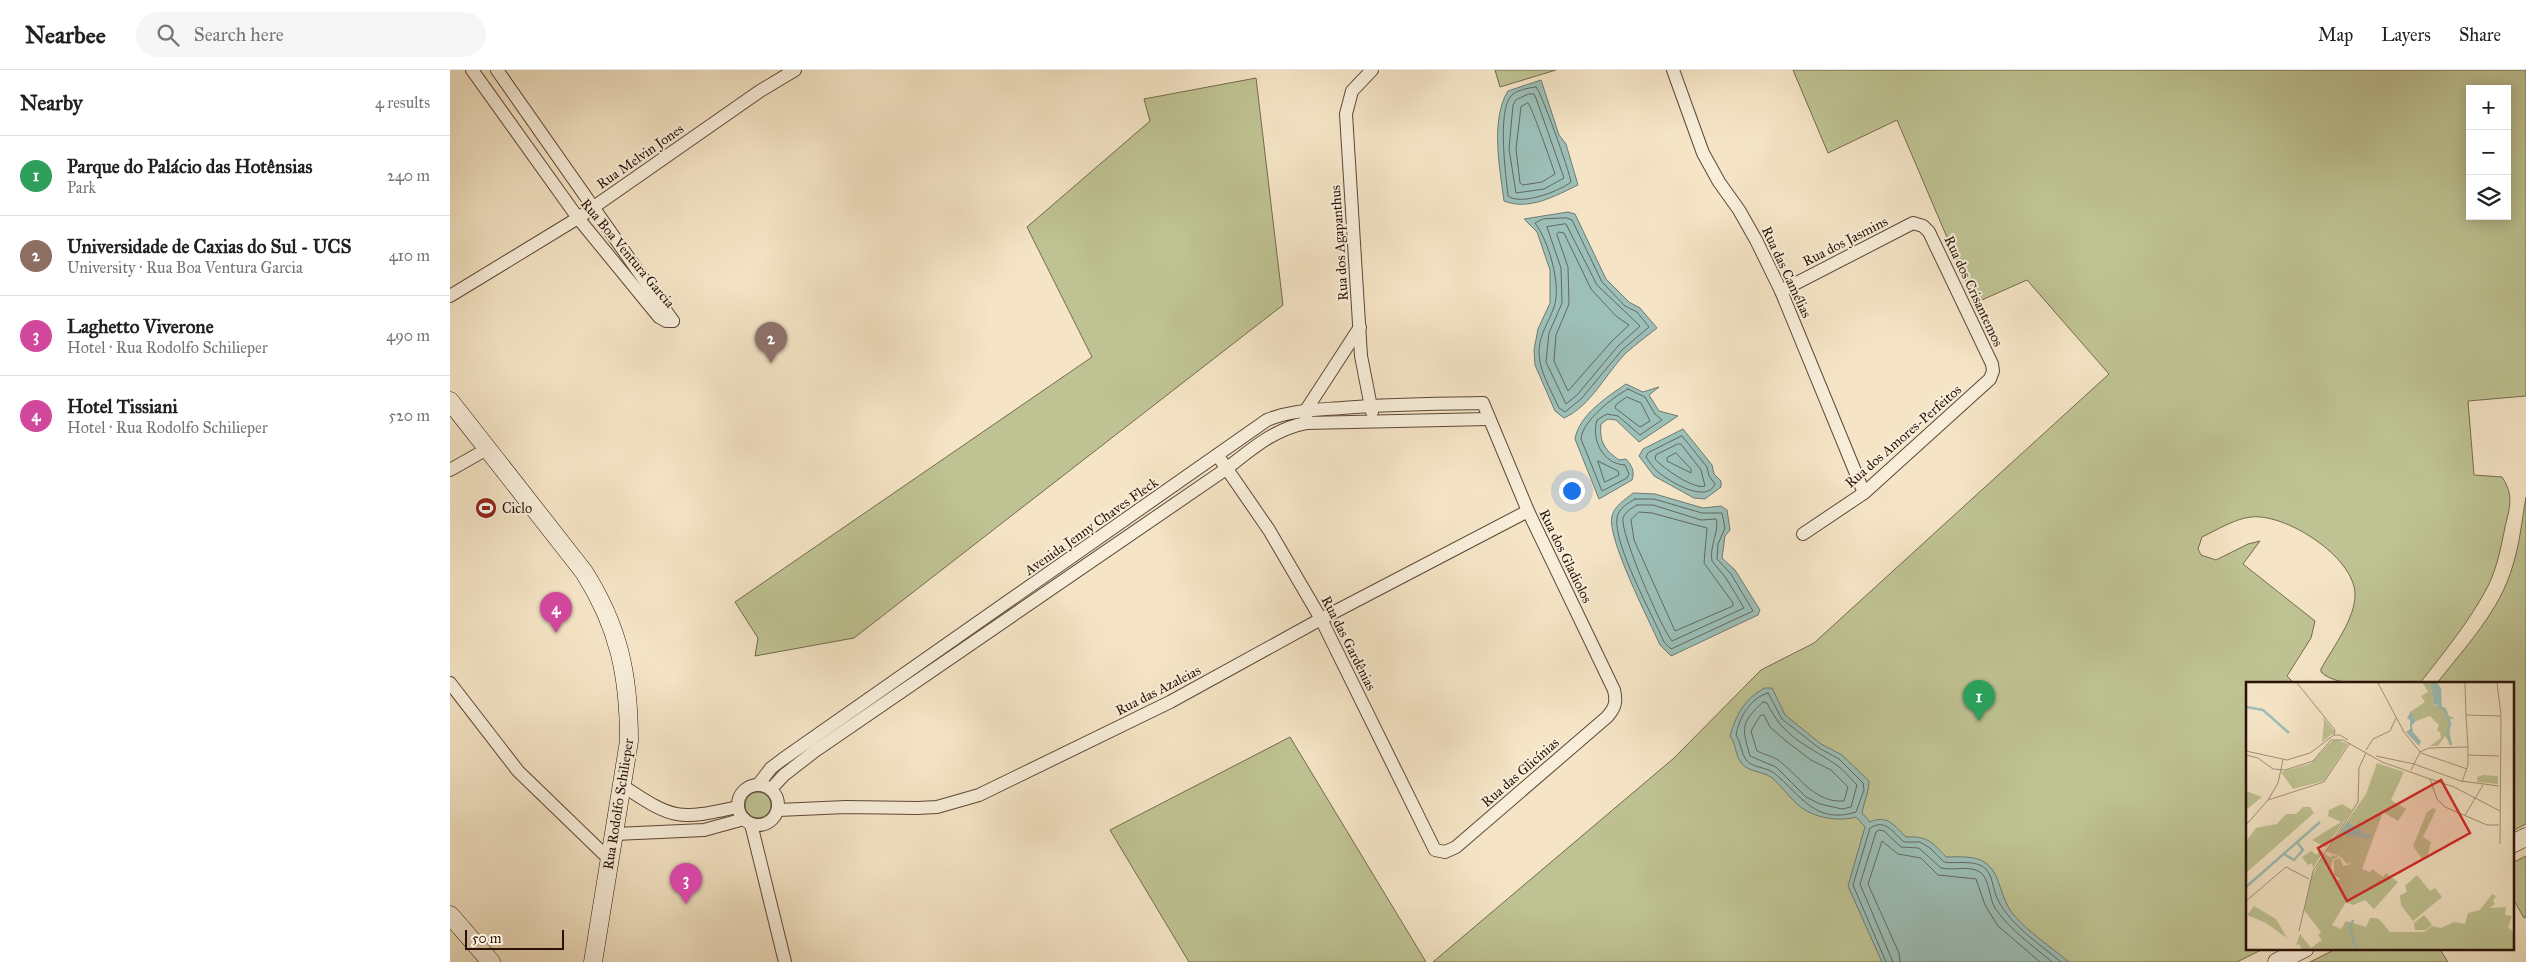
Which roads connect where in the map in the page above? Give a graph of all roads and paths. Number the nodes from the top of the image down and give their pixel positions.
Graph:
1 (472, 70) edge
2 (497, 70) edge
3 (795, 70) edge
4 (1372, 70) edge
5 (1673, 70) edge
6 (594, 206) junction
7 (578, 218) junction
8 (1922, 226) joint
9 (1781, 291) junction
10 (450, 296) edge
11 (1360, 326) junction
12 (1993, 371) joint
13 (450, 401) edge
14 (1483, 403) joint
15 (1372, 406) junction
16 (1306, 417) junction
17 (1489, 419) junction
18 (1373, 421) junction
19 (487, 449) junction
20 (1218, 456) junction
21 (1226, 469) junction
22 (450, 470) edge
23 (1864, 493) junction
24 (1528, 511) junction
25 (1803, 534) dead end
26 (1321, 619) junction
27 (450, 683) edge
28 (1615, 704) joint
29 (758, 785) junction
30 (623, 786) junction
31 (771, 789) junction
32 (738, 807) junction
33 (778, 810) junction
34 (748, 822) junction
35 (615, 834) junction
36 (2526, 837) edge
37 (2514, 843) edge
38 (1438, 852) joint
39 (610, 860) junction
40 (450, 914) edge
41 (2301, 950) edge
42 (491, 962) edge
43 (594, 962) edge
44 (785, 962) edge
45 (2277, 962) edge

1 - 7 street, Rua Boa Ventura Garcia
2 - 6 street, Rua Boa Ventura Garcia
3 - 6 street, Rua Melvin Jones
4 - 11 street, Rua dos Agapanthus
5 - 9 street, Rua das Camélias
6 - 7 street, Rua Melvin Jones
6 - 7 street, Rua Boa Ventura Garcia
7 - 10 street, Rua Melvin Jones
8 - 9 street, Rua dos Jasmins
8 - 12 street, Rua dos Crisantemos
9 - 23 street, Rua das Camélias
11 - 15 street, Rua dos Agapanthus
11 - 16 street
12 - 23 street, Rua dos Amores-Perfeitos
13 - 19 main road, Rua Rodolfo Schilieper
14 - 15 street, Avenida Jenny Chaves Fleck
14 - 17 street, Rua dos Gladiolos
15 - 16 street, Avenida Jenny Chaves Fleck
15 - 18 street, Rua dos Agapanthus
16 - 18 street, Avenida Jenny Chaves Fleck
16 - 20 street, Avenida Jenny Chaves Fleck
16 - 21 street, Avenida Jenny Chaves Fleck
17 - 18 street, Avenida Jenny Chaves Fleck
17 - 24 street, Rua dos Gladiolos
19 - 22 street
19 - 30 main road, Rua Rodolfo Schilieper
20 - 21 street, Rua das Gardênias
20 - 29 street, Avenida Jenny Chaves Fleck
21 - 26 street, Rua das Gardênias
21 - 31 street, Avenida Jenny Chaves Fleck
23 - 25 street, Rua dos Amores-Perfeitos
24 - 26 street, Rua das Azaleias
24 - 28 street, Rua dos Gladiolos
26 - 33 street, Rua das Azaleias
26 - 38 street, Rua das Gardênias
27 - 39 street
28 - 38 street, Rua das Glicínias
29 - 31 street
29 - 32 street
30 - 32 street
30 - 35 main road, Rua Rodolfo Schilieper
31 - 33 street
32 - 34 street
33 - 34 street
34 - 35 street
34 - 44 street
35 - 39 main road, Rua Rodolfo Schilieper
36 - 37 main road
39 - 43 main road, Rua Rodolfo Schilieper
40 - 42 main road
41 - 45 main road

